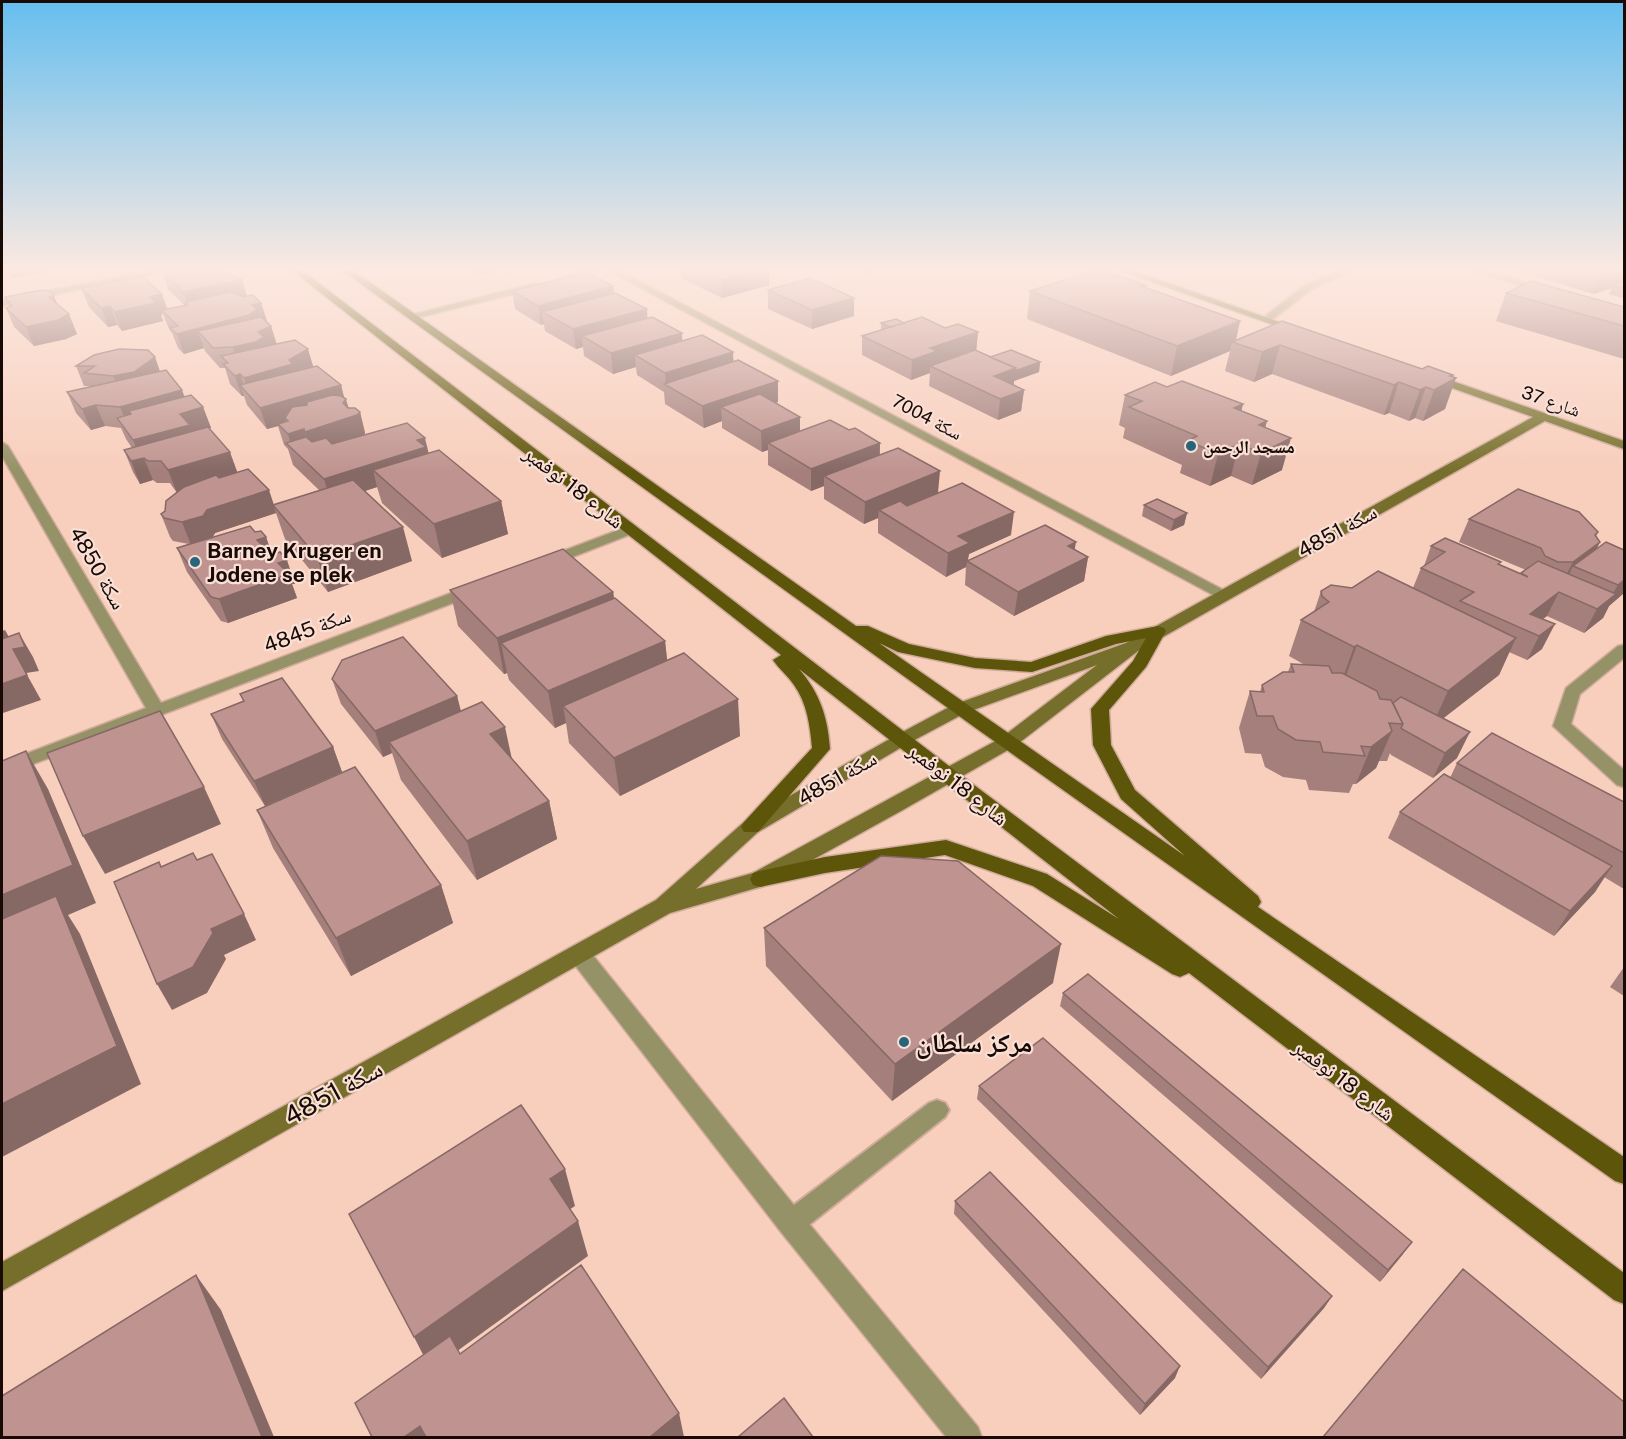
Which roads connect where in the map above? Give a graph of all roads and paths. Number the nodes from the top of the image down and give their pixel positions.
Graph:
1 (384, 338) edge
2 (443, 338) edge
3 (740, 338) edge
4 (1422, 374) edge
5 (1543, 417) junction
6 (1624, 445) edge
7 (2, 446) edge
8 (629, 530) junction
9 (530, 568) edge
10 (486, 585) edge
11 (1222, 594) junction
12 (717, 598) junction
13 (823, 612) junction
14 (1158, 632) junction
15 (1132, 647) junction
16 (1624, 650) edge
17 (959, 709) junction
18 (157, 711) junction
19 (901, 741) junction
20 (1008, 742) junction
21 (2, 770) edge
22 (948, 776) junction
23 (1624, 780) edge
24 (751, 828) junction
25 (760, 879) junction
26 (664, 906) junction
27 (579, 954) junction
28 (1313, 959) junction
29 (1275, 1028) junction
30 (937, 1110) dead end
31 (1624, 1172) edge
32 (791, 1223) junction
33 (2, 1277) edge
34 (1624, 1290) edge
35 (967, 1437) edge

1 - 8 main road, شارع 18 نوفمبر
2 - 13 main road, شارع 18 نوفمبر
3 - 11 street, سكة 7004
4 - 5 street, شارع 37
5 - 6 street, شارع 37
5 - 11 street, سكة 4851
7 - 18 street, سكة 4850
8 - 9 street
8 - 12 main road, شارع 18 نوفمبر
10 - 18 street, سكة 4845
11 - 14 street, سكة 4851
12 - 19 main road, شارع 18 نوفمبر
12 - 24 main road
13 - 14 main road
13 - 17 main road, شارع 18 نوفمبر
14 - 15 street, سكة 4851
14 - 28 main road
15 - 17 street, سكة 4851
15 - 20 street, سكة 4851
16 - 23 street
17 - 19 street, سكة 4851
17 - 20 main road, شارع 18 نوفمبر
18 - 21 street, سكة 4845
19 - 22 main road, شارع 18 نوفمبر
19 - 24 street, سكة 4851
20 - 22 street, سكة 4851
20 - 28 main road, شارع 18 نوفمبر
22 - 25 street, سكة 4851
22 - 29 main road, شارع 18 نوفمبر
24 - 26 street, سكة 4851
25 - 26 street, سكة 4851
25 - 29 main road
26 - 27 street, سكة 4851
27 - 32 street
27 - 33 street, سكة 4851
28 - 31 main road, شارع 18 نوفمبر
29 - 34 main road, شارع 18 نوفمبر
30 - 32 lane
32 - 35 street

